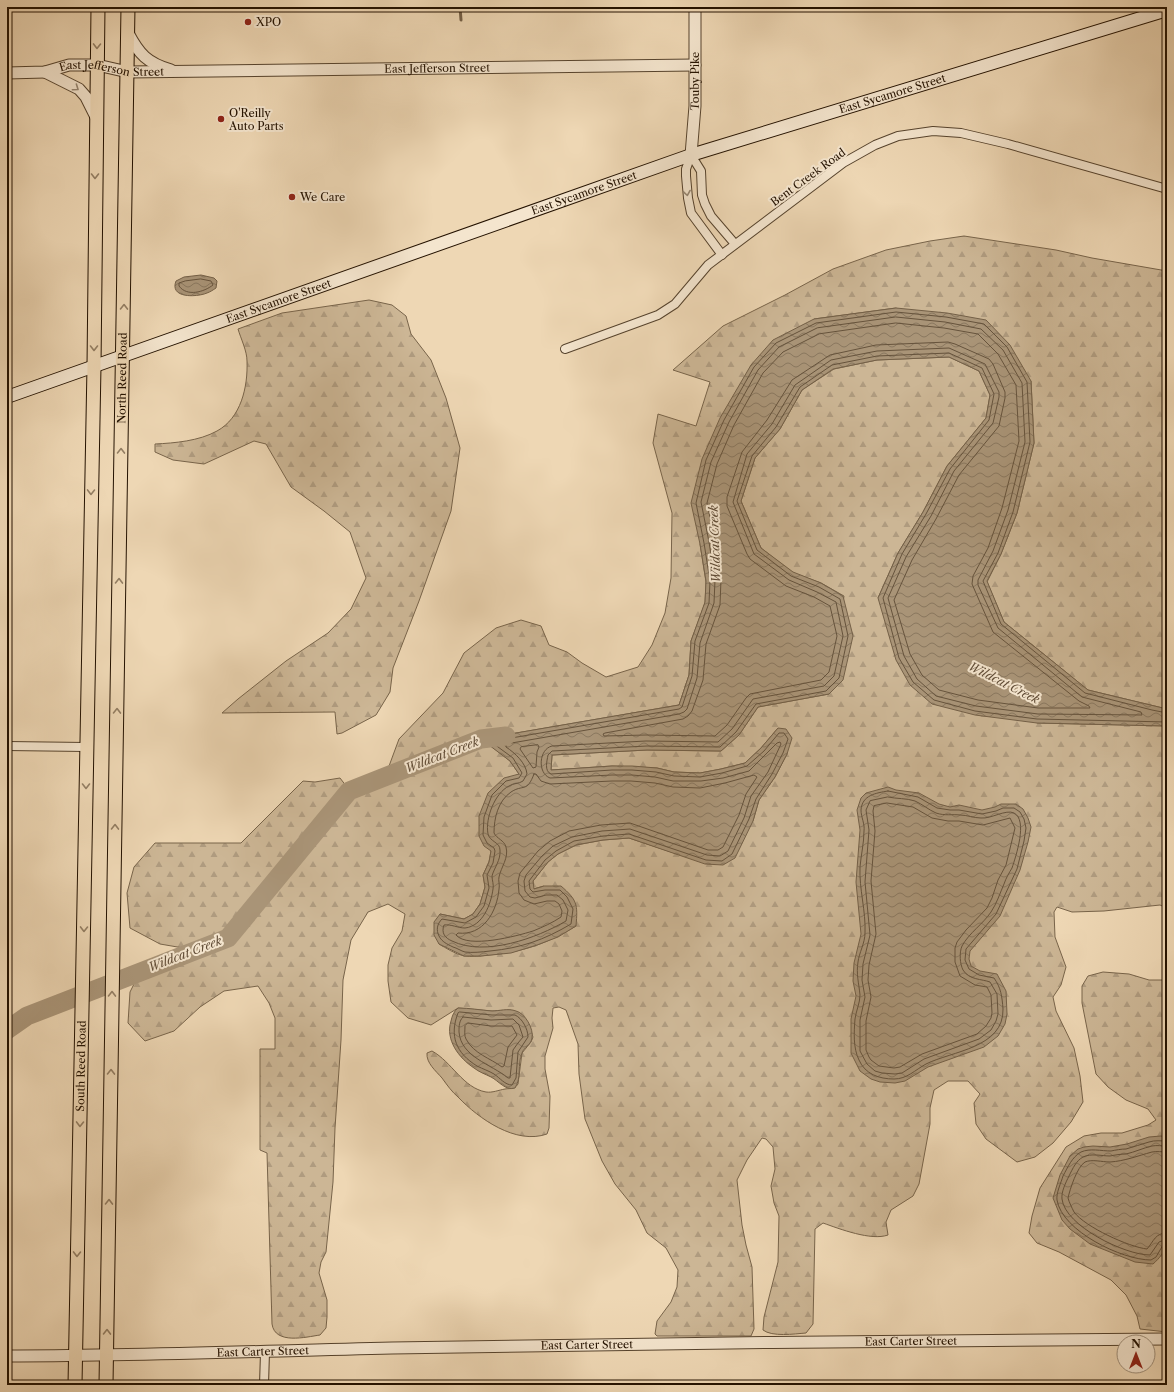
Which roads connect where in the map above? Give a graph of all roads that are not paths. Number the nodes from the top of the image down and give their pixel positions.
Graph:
1 (98, 7) edge
2 (128, 7) edge
3 (695, 7) edge
4 (1167, 10) edge
5 (128, 33) junction
6 (97, 65) junction
7 (695, 65) junction
8 (44, 72) junction
9 (128, 72) junction
10 (179, 72) junction
11 (7, 73) edge
12 (96, 117) junction
13 (691, 155) junction
14 (1167, 190) edge
15 (735, 244) junction
16 (722, 255) junction
17 (565, 349) dead end
18 (122, 355) junction
19 (94, 366) junction
20 (7, 397) edge
21 (7, 746) edge
22 (86, 747) junction
23 (1167, 1339) edge
24 (265, 1352) junction
25 (7, 1356) edge
26 (75, 1356) junction
27 (107, 1356) junction
28 (75, 1385) edge
29 (106, 1385) edge
30 (264, 1385) edge

1 -> 6 main road
2 - 5 main road, North Reed Road
3 - 7 street, Touby Pike
4 - 13 main road, East Sycamore Street
5 - 9 main road, North Reed Road
5 - 10 street, East Jefferson Street
6 - 8 street, East Jefferson Street
6 - 9 street, East Jefferson Street
6 - 12 main road
7 - 10 street, East Jefferson Street
7 - 13 street, Touby Pike
8 - 11 street, East Jefferson Street
8 -> 12 street, East Jefferson Street
9 - 10 street, East Jefferson Street
18 -> 9 main road, North Reed Road
12 -> 19 main road
13 - 15 street
13 -> 16 street, Touby Pike
13 - 18 main road, East Sycamore Street
14 - 15 street, Bent Creek Road
15 - 16 street, Bent Creek Road
16 - 17 street, Bent Creek Road
18 - 19 main road, East Sycamore Street
27 -> 18 main road, North Reed Road
19 - 20 main road, East Sycamore Street
19 -> 22 main road
21 - 22 street
22 -> 26 main road, South Reed Road
23 - 24 street, East Carter Street
24 - 27 street, East Carter Street
24 - 30 street
25 - 26 street, East Carter Street
26 - 27 street, East Carter Street
26 - 28 main road, South Reed Road
27 - 29 main road

